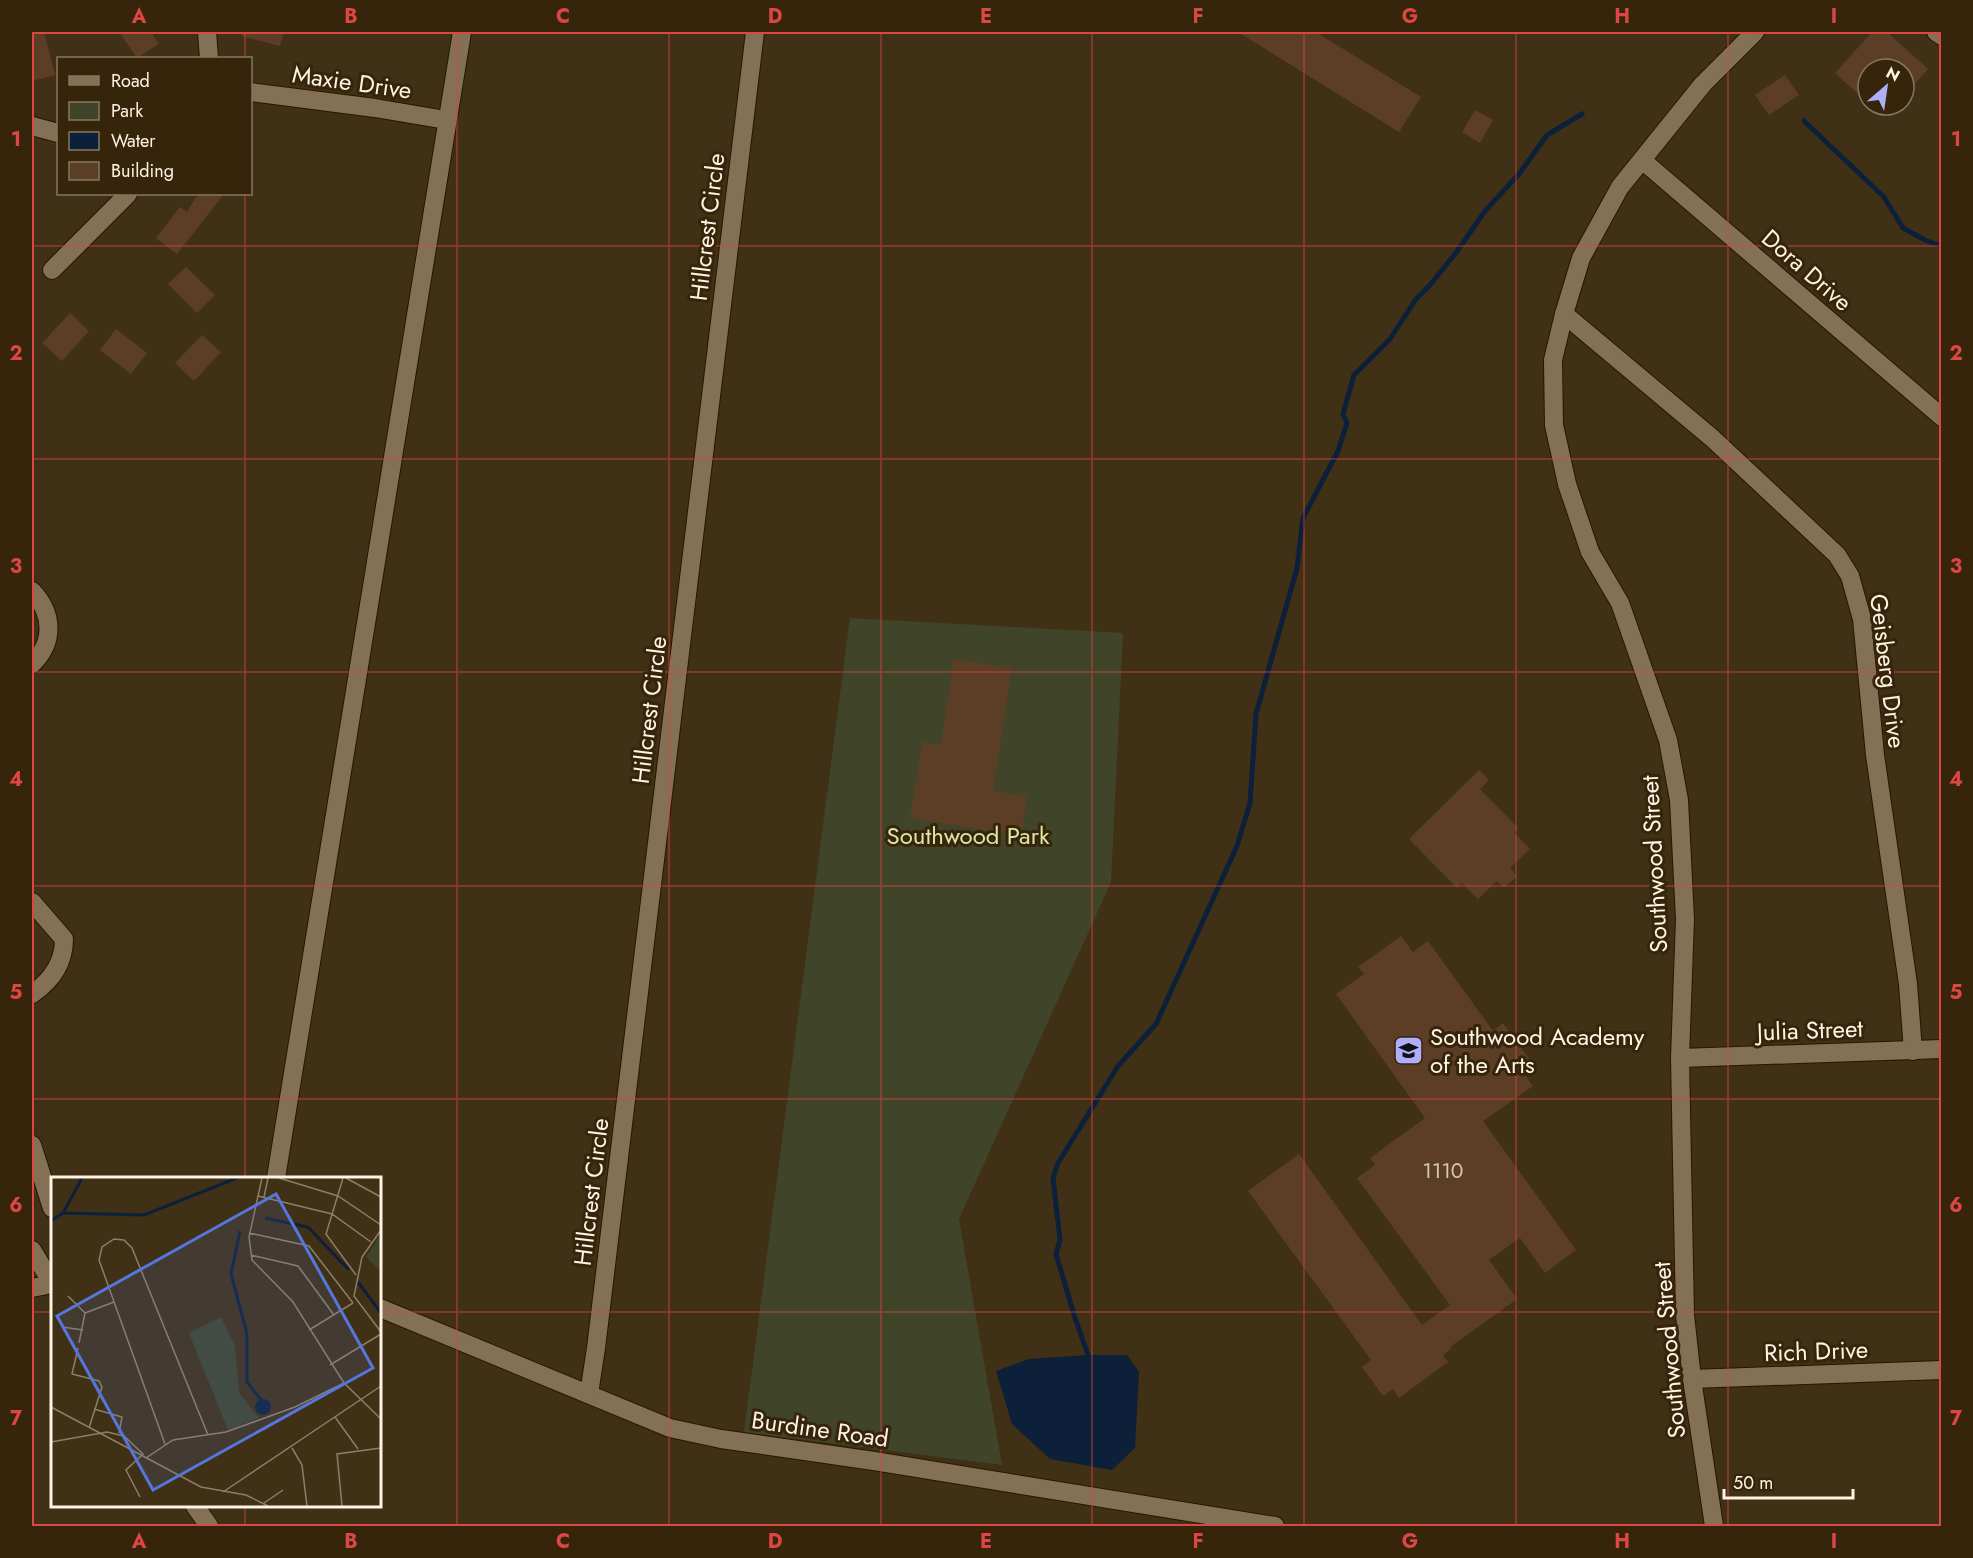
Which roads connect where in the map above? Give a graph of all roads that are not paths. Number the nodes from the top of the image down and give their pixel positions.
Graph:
1 (207, 32) edge
2 (462, 32) edge
3 (755, 32) edge
4 (1755, 32) edge
5 (1936, 32) edge
6 (1941, 36) edge
7 (209, 57) edge
8 (252, 92) edge
9 (446, 120) junction
10 (32, 126) edge
11 (57, 134) edge
12 (1642, 160) junction
13 (127, 195) edge
14 (52, 270) dead end
15 (1564, 314) junction
16 (1941, 417) edge
17 (32, 591) edge
18 (32, 663) edge
19 (32, 902) edge
20 (32, 994) edge
21 (1941, 1049) edge
22 (1912, 1051) junction
23 (1680, 1058) junction
24 (32, 1145) edge
25 (276, 1177) edge
26 (51, 1205) edge
27 (32, 1250) edge
28 (51, 1282) edge
29 (51, 1284) edge
30 (32, 1288) edge
31 (381, 1308) edge
32 (1941, 1370) edge
33 (1692, 1379) junction
34 (589, 1394) junction
35 (196, 1507) edge
36 (209, 1527) edge
37 (1275, 1527) edge
38 (1714, 1527) edge

1 - 7 street
2 - 9 street
3 - 34 street, Hillcrest Circle
4 - 12 street, Southwood Street
5 - 6 street
8 - 9 street, Maxie Drive
9 - 25 street
10 - 11 street
12 - 15 street, Southwood Street
12 - 16 street, Dora Drive
13 - 14 street
15 - 22 street, Geisberg Drive
15 - 23 street, Southwood Street
17 - 18 street
19 - 20 street
21 - 22 street, Julia Street
22 - 23 street, Julia Street
23 - 33 street, Southwood Street
24 - 26 street
27 - 28 street
29 - 30 street
31 - 34 street, Burdine Road
32 - 33 street, Rich Drive
33 - 38 street, Southwood Street
34 - 37 street, Burdine Road
35 - 36 street

